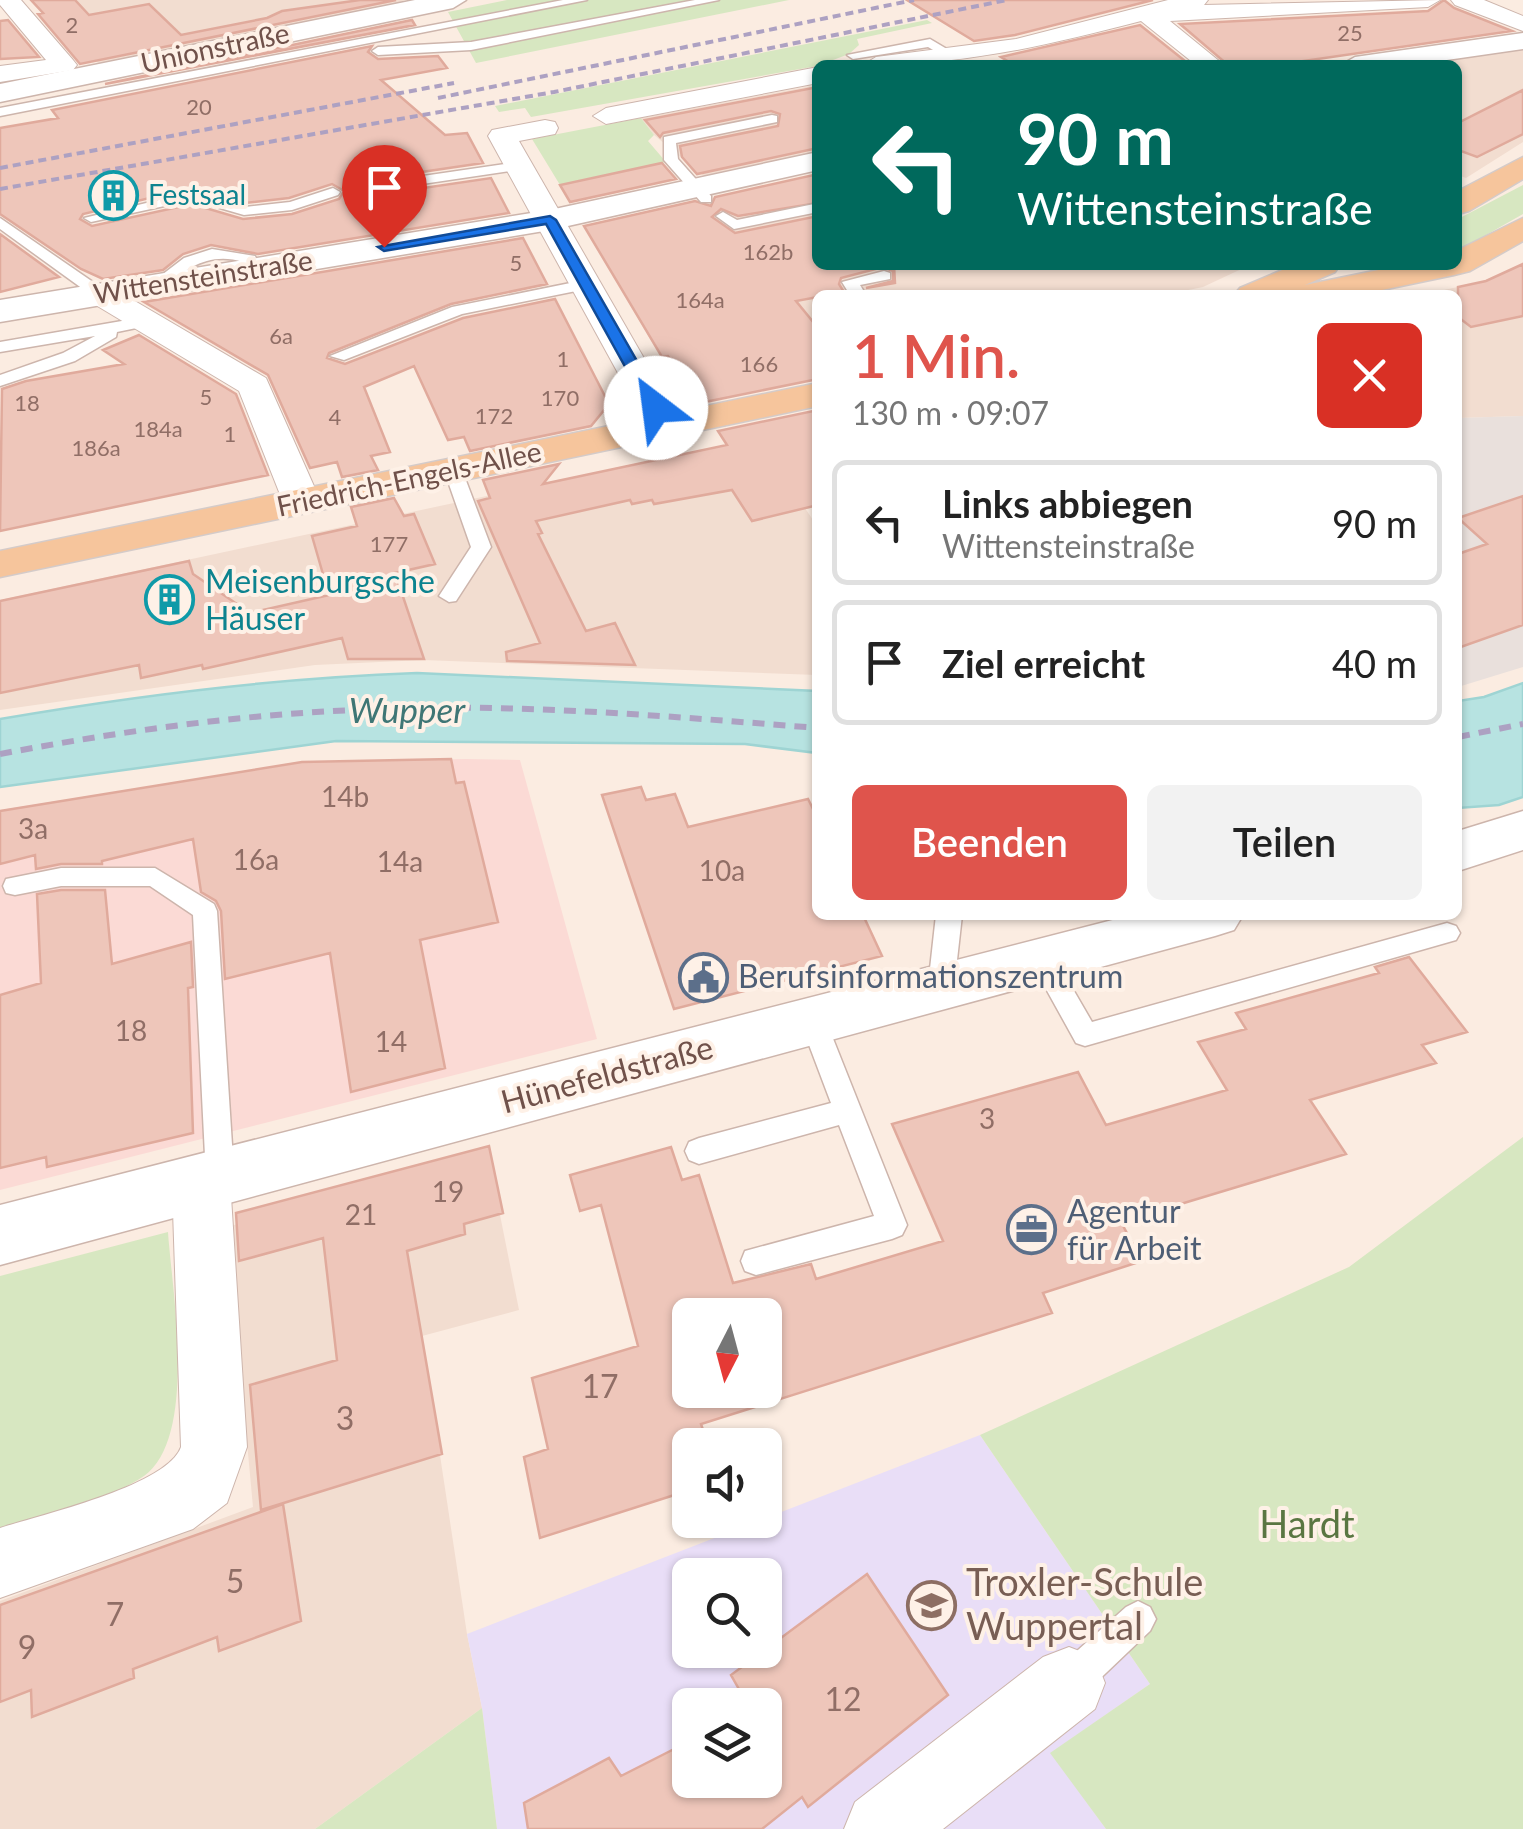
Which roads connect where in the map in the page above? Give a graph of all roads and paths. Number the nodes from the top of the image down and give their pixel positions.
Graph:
1 (8, 0) edge
2 (581, 0) edge
3 (713, 0) edge
4 (1196, 0) edge
5 (1428, 0) edge
6 (1463, 0) edge
7 (436, 1) edge
8 (1147, 14) junction
9 (1523, 24) edge
10 (1523, 41) edge
11 (283, 56) junction
12 (864, 60) edge
13 (1205, 60) edge
14 (1390, 60) edge
15 (70, 71) junction
16 (0, 74) edge
17 (812, 76) edge
18 (0, 93) edge
19 (0, 112) edge
20 (606, 116) dead end
21 (772, 118) dead end
22 (545, 128) dead end
23 (812, 163) edge
24 (519, 166) junction
25 (1523, 166) edge
26 (375, 187) dead end
27 (334, 192) dead end
28 (701, 193) junction
29 (1462, 198) edge
30 (812, 208) edge
31 (723, 216) dead end
32 (90, 218) dead end
33 (550, 220) junction
34 (0, 222) edge
35 (1523, 228) edge
36 (1462, 261) edge
37 (1310, 270) edge
38 (1344, 270) edge
39 (1432, 270) edge
40 (884, 276) dead end
41 (1387, 281) junction
42 (585, 285) junction
43 (855, 290) edge
44 (1264, 290) edge
45 (1335, 290) edge
46 (100, 294) junction
47 (0, 311) edge
48 (131, 324) junction
49 (0, 347) edge
50 (338, 356) dead end
51 (0, 381) edge
52 (812, 395) edge
53 (665, 426) junction
54 (453, 470) junction
55 (302, 502) junction
56 (0, 564) edge
57 (448, 596) dead end
58 (1523, 830) edge
59 (1462, 850) edge
60 (15, 886) dead end
61 (949, 920) edge
62 (1196, 920) edge
63 (1447, 933) dead end
64 (1044, 960) junction
65 (942, 986) junction
66 (813, 1020) junction
67 (848, 1111) junction
68 (699, 1150) dead end
69 (210, 1179) junction
70 (0, 1235) edge
71 (756, 1261) dead end
72 (0, 1563) edge
73 (1138, 1618) dead end
74 (1068, 1683) joint
75 (882, 1829) edge

1 - 15 street
2 - 11 lane
3 - 11 lane
4 - 8 street
5 - 8 street
6 - 9 street
7 - 15 street, Unionstraße
8 - 12 street
8 - 13 street
10 - 14 street
11 - 19 lane
15 - 16 street
15 - 18 street, Unionstraße
17 - 20 street
21 - 28 lane
22 - 24 street
23 - 28 street, Wittensteinstraße
24 - 26 lane
24 - 33 street
25 - 29 main road
27 - 32 lane
28 - 33 street, Wittensteinstraße
30 - 31 lane
33 - 42 street
33 - 46 street, Wittensteinstraße
34 - 46 lane
35 - 36 main road
37 - 44 main road
38 - 41 main road
39 - 41 main road
40 - 43 lane
41 - 45 main road
42 - 50 lane
42 - 53 street
46 - 47 street, Wittensteinstraße
46 - 48 street
48 - 49 lane
48 - 51 lane
48 - 55 street
52 - 53 main road, Friedrich-Engels-Allee
53 - 54 main road, Friedrich-Engels-Allee
54 - 55 main road, Friedrich-Engels-Allee
54 - 57 lane
55 - 56 main road, Friedrich-Engels-Allee
58 - 59 street
60 - 69 lane
61 - 65 lane
62 - 64 street, Hünefeldstraße
63 - 64 lane
64 - 65 street, Hünefeldstraße
65 - 66 street, Hünefeldstraße
66 - 67 lane
66 - 69 street, Hünefeldstraße
67 - 68 lane
67 - 71 lane
69 - 70 street, Hünefeldstraße
69 - 72 street
73 - 74 lane
74 - 75 street

